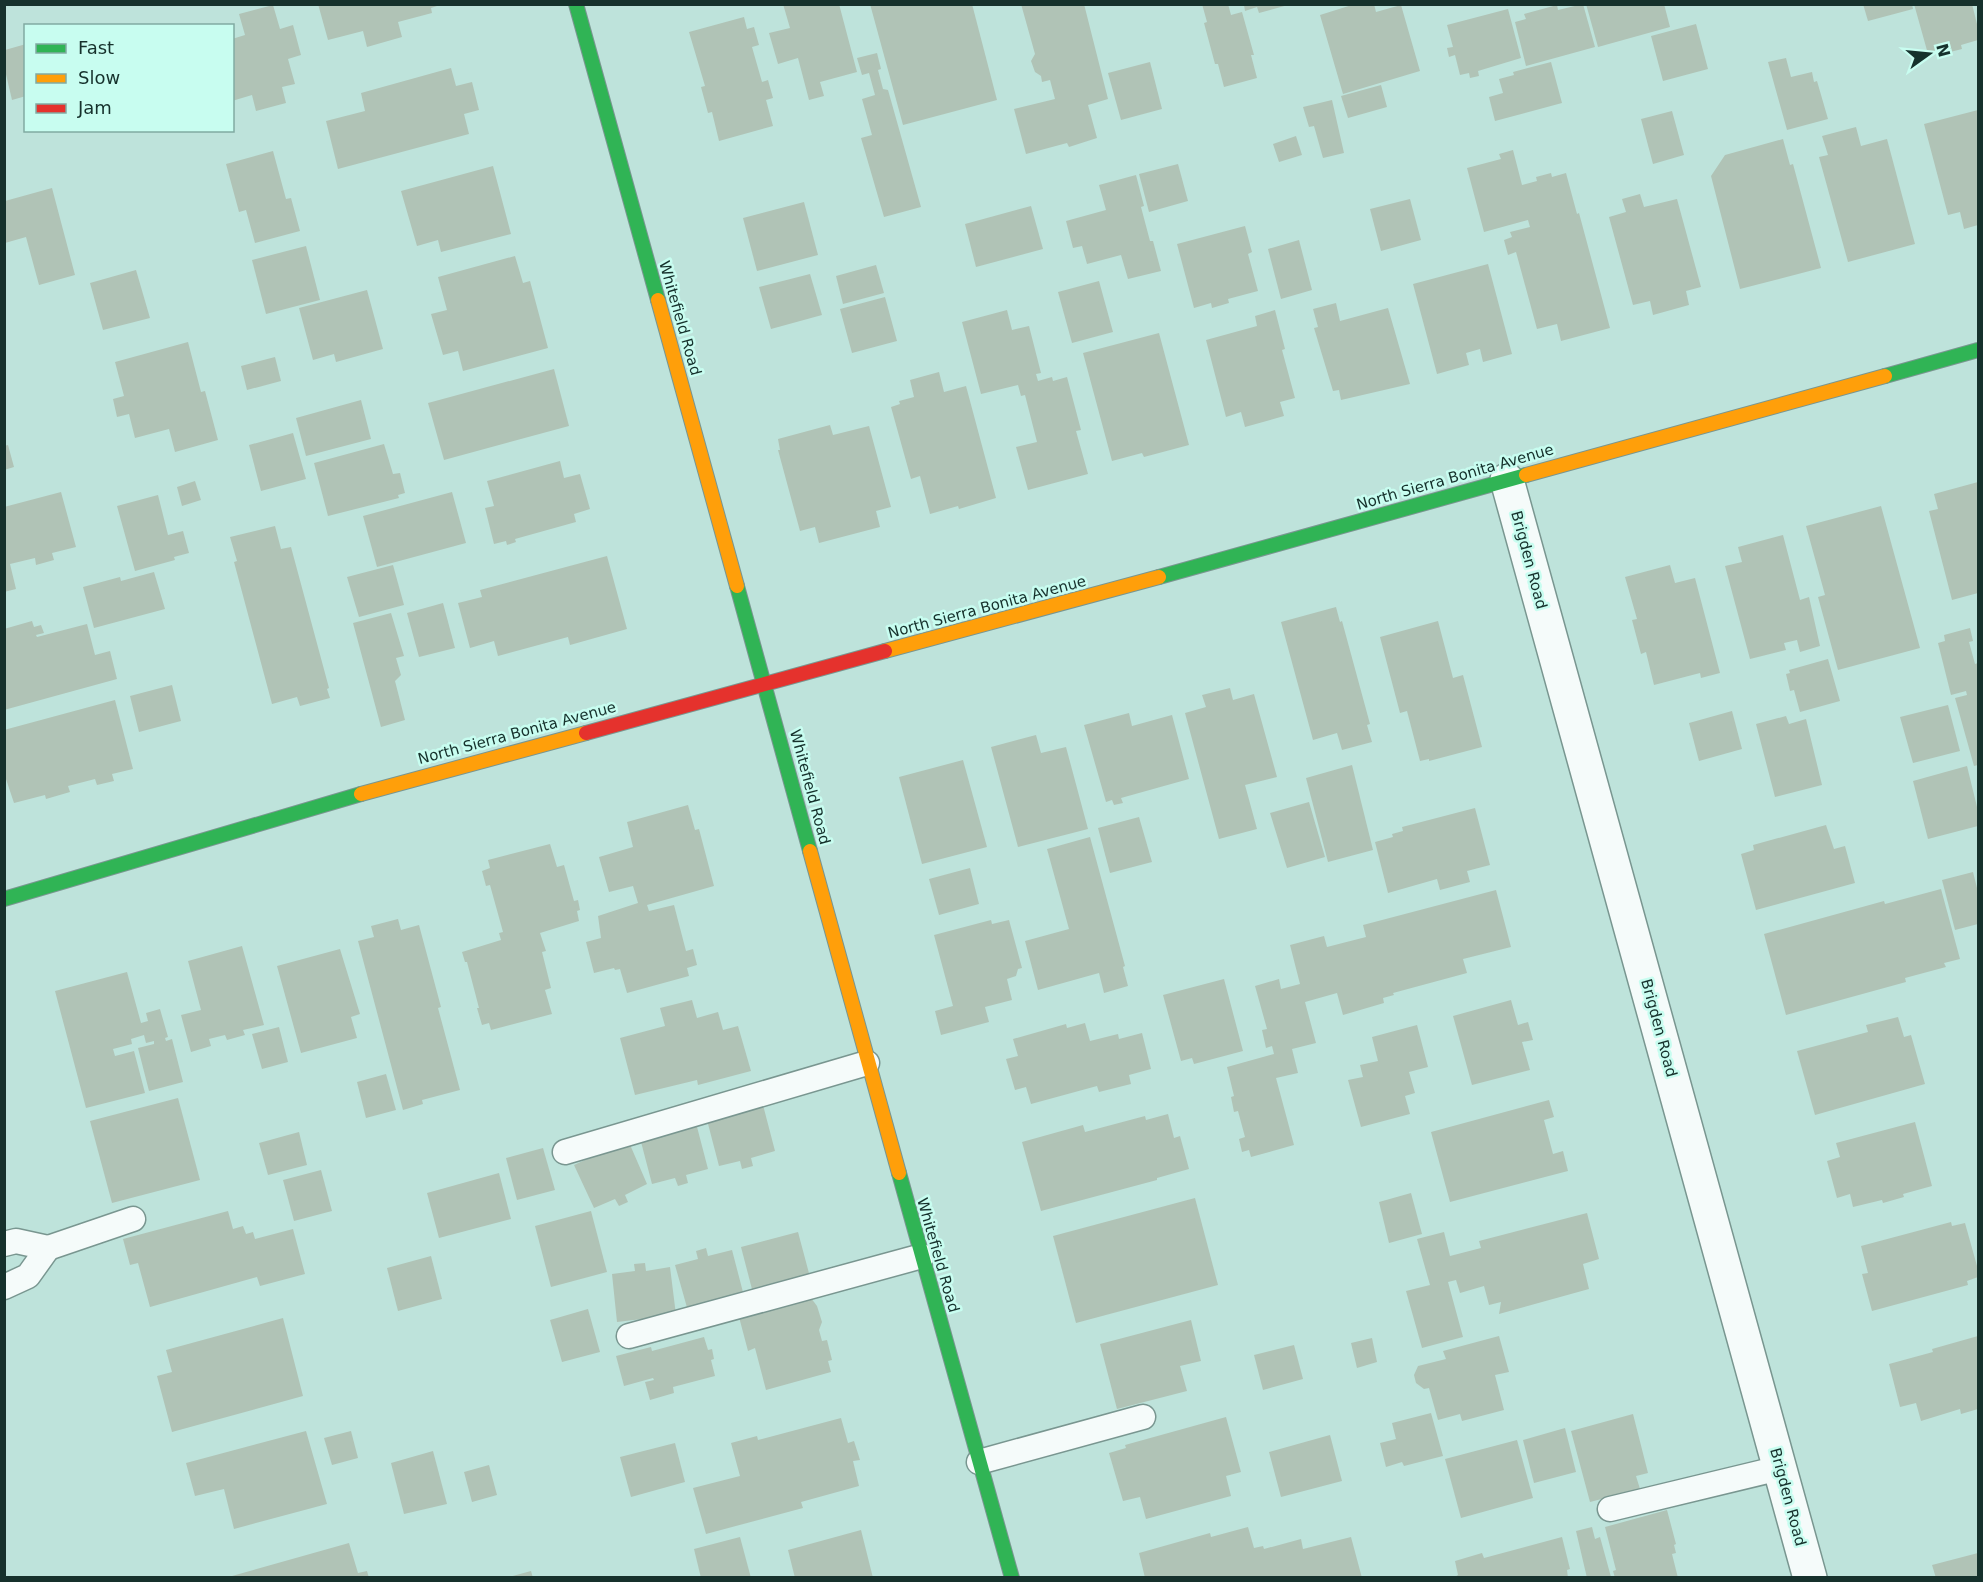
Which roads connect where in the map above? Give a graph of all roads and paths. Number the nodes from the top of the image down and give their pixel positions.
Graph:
1 (576, 4) edge
2 (1978, 350) edge
3 (1507, 480) junction
4 (765, 684) junction
5 (4, 899) edge
6 (867, 1063) junction
7 (565, 1152) dead end
8 (133, 1220) dead end
9 (4, 1244) edge
10 (48, 1248) junction
11 (922, 1256) junction
12 (4, 1287) edge
13 (628, 1336) dead end
14 (1143, 1417) dead end
15 (979, 1462) junction
16 (1780, 1468) junction
17 (1610, 1509) dead end
18 (1012, 1578) edge
19 (1810, 1578) edge

1 - 4 street, Whitefield Road
2 - 3 street, North Sierra Bonita Avenue
3 - 4 street, North Sierra Bonita Avenue
3 - 16 street, Brigden Road
4 - 5 street, North Sierra Bonita Avenue
4 - 6 street, Whitefield Road
6 - 7 lane
6 - 11 street, Whitefield Road
8 - 10 lane
9 - 10 lane
10 - 12 lane
11 - 13 lane
11 - 15 street, Whitefield Road
14 - 15 lane
15 - 18 street, Whitefield Road
16 - 17 lane
16 - 19 street, Brigden Road

